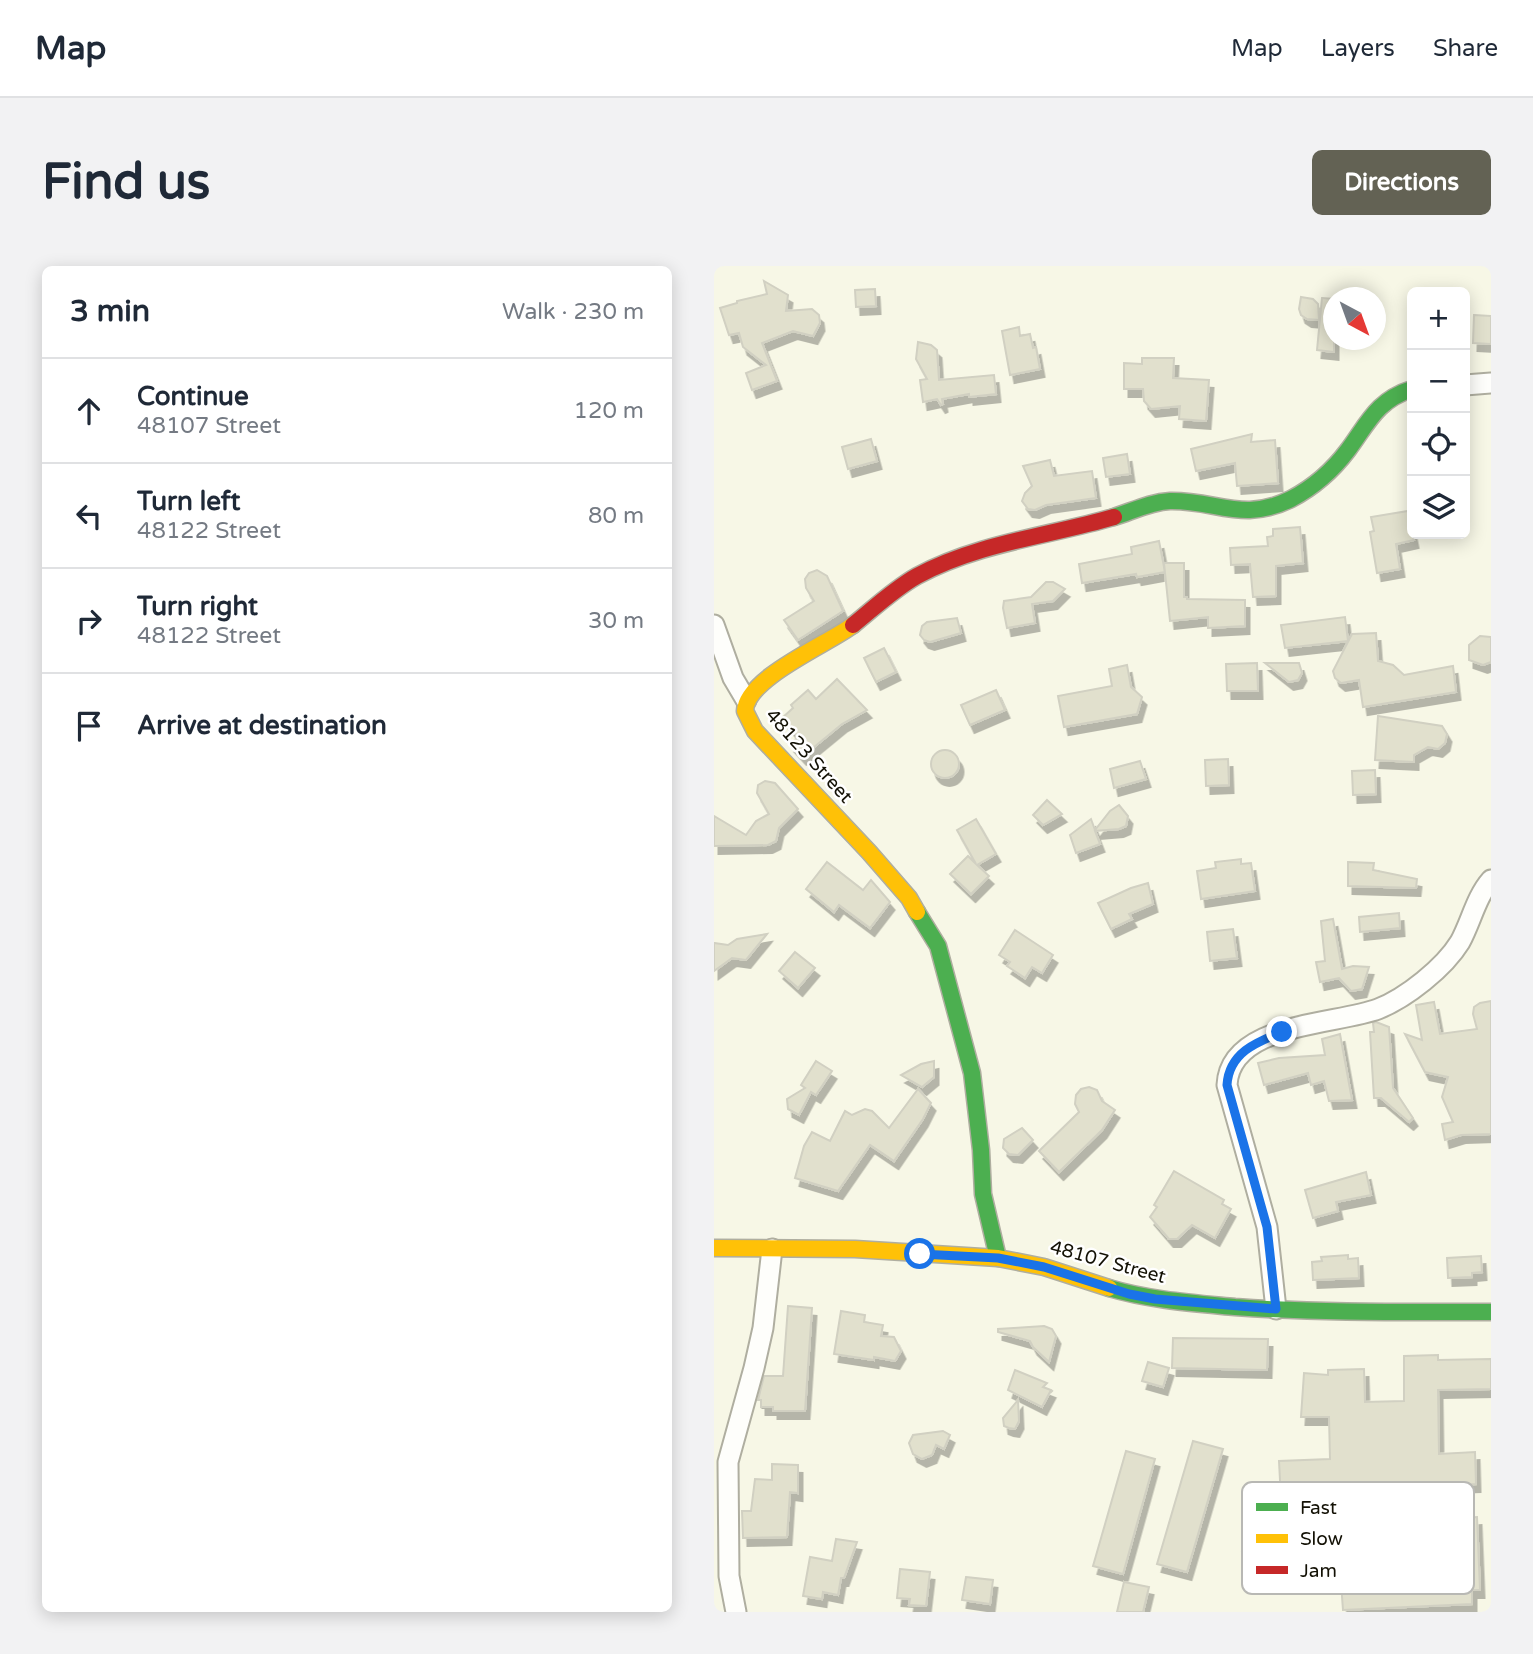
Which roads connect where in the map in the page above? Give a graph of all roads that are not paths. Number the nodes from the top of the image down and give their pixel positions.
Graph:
1 (1491, 383) edge
2 (1470, 385) edge
3 (1407, 390) edge
4 (714, 625) edge
5 (746, 700) junction
6 (1491, 880) edge
7 (714, 1248) edge
8 (772, 1249) junction
9 (998, 1258) junction
10 (1276, 1309) junction
11 (1491, 1312) edge
12 (736, 1612) edge

1 - 2 street
3 - 5 street, 48123 Street
4 - 5 street
5 - 9 street, 48123 Street
6 - 10 street
7 - 8 street, 48107 Street
8 - 9 street, 48107 Street
8 - 12 street
9 - 10 street, 48107 Street
10 - 11 street, 48107 Street

